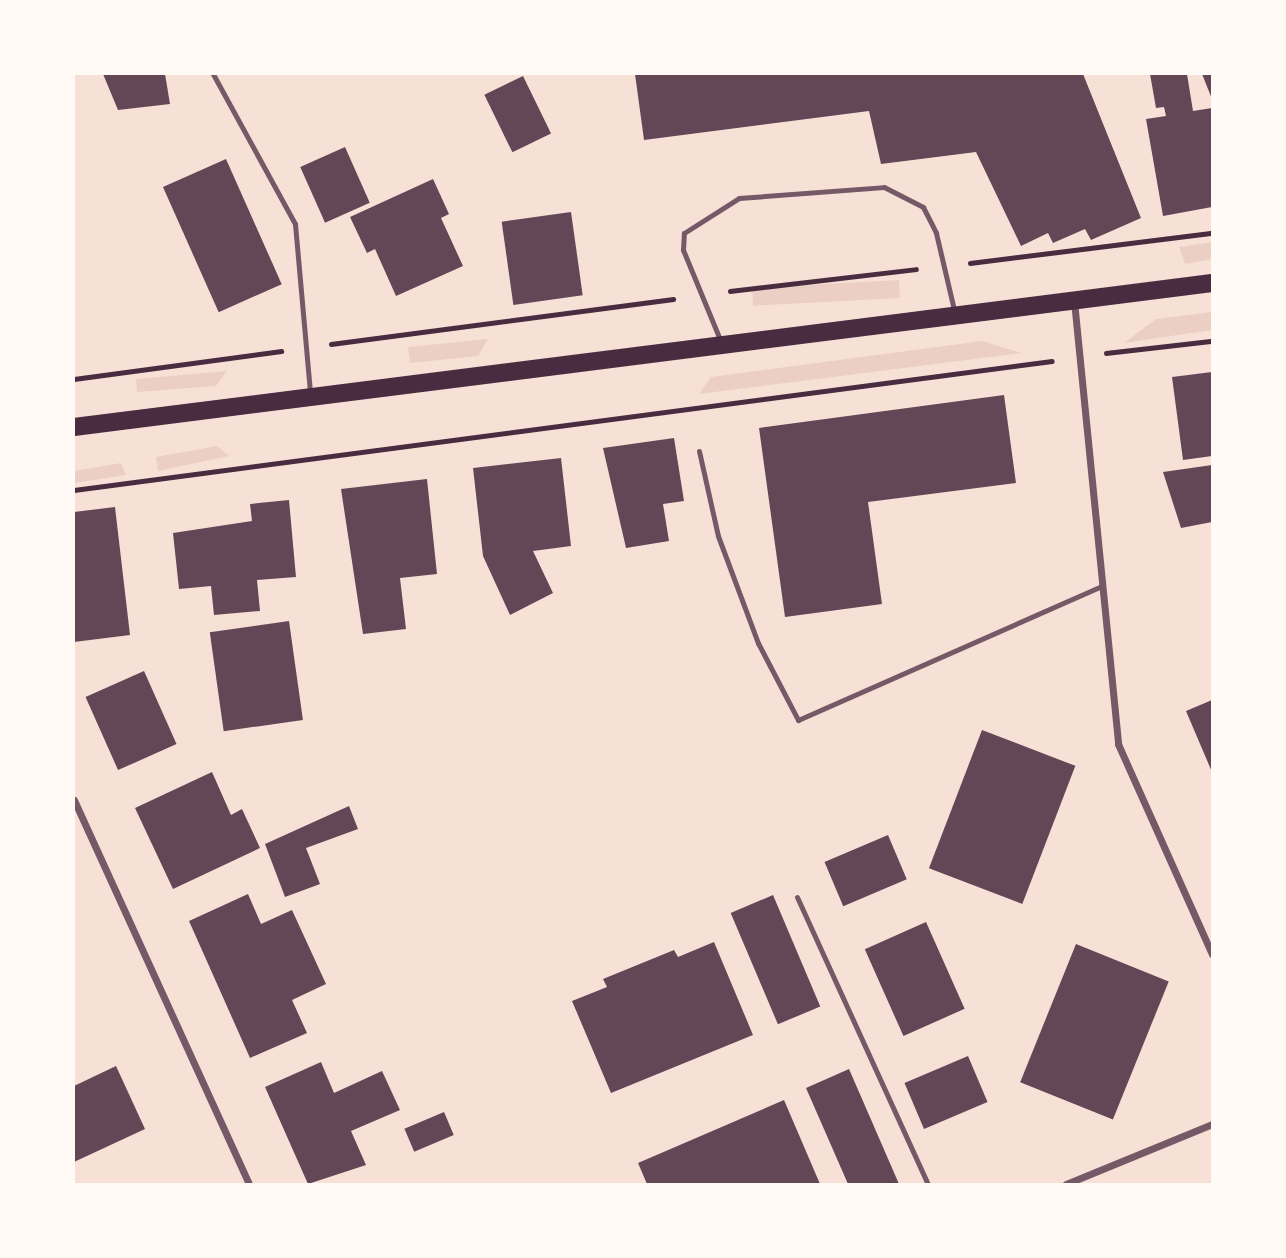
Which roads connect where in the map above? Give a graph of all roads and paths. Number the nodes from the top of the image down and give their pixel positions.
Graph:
1 (213, 74) edge
2 (1213, 233) edge
3 (944, 266) junction
4 (1213, 283) edge
5 (701, 295) junction
6 (1074, 301) junction
7 (955, 316) junction
8 (1213, 341) edge
9 (722, 345) junction
10 (306, 347) junction
11 (1081, 356) junction
12 (74, 379) edge
13 (311, 396) junction
14 (74, 427) edge
15 (699, 451) dead end
16 (74, 490) edge
17 (1102, 586) junction
18 (74, 800) edge
19 (797, 897) dead end
20 (1213, 954) edge
21 (1213, 1124) edge
22 (249, 1185) edge
23 (928, 1185) edge
24 (1066, 1185) edge

1 - 10 lane
2 - 3 path
3 - 5 path
3 - 5 lane
3 - 7 lane
4 - 6 main road
5 - 9 lane
5 - 10 path
6 - 7 main road
6 - 11 street
7 - 9 main road
8 - 11 path
9 - 13 main road
10 - 12 path
10 - 13 lane
11 - 16 path
11 - 17 street
13 - 14 main road
15 - 17 lane
17 - 20 street
18 - 22 street
19 - 23 lane
21 - 24 street

